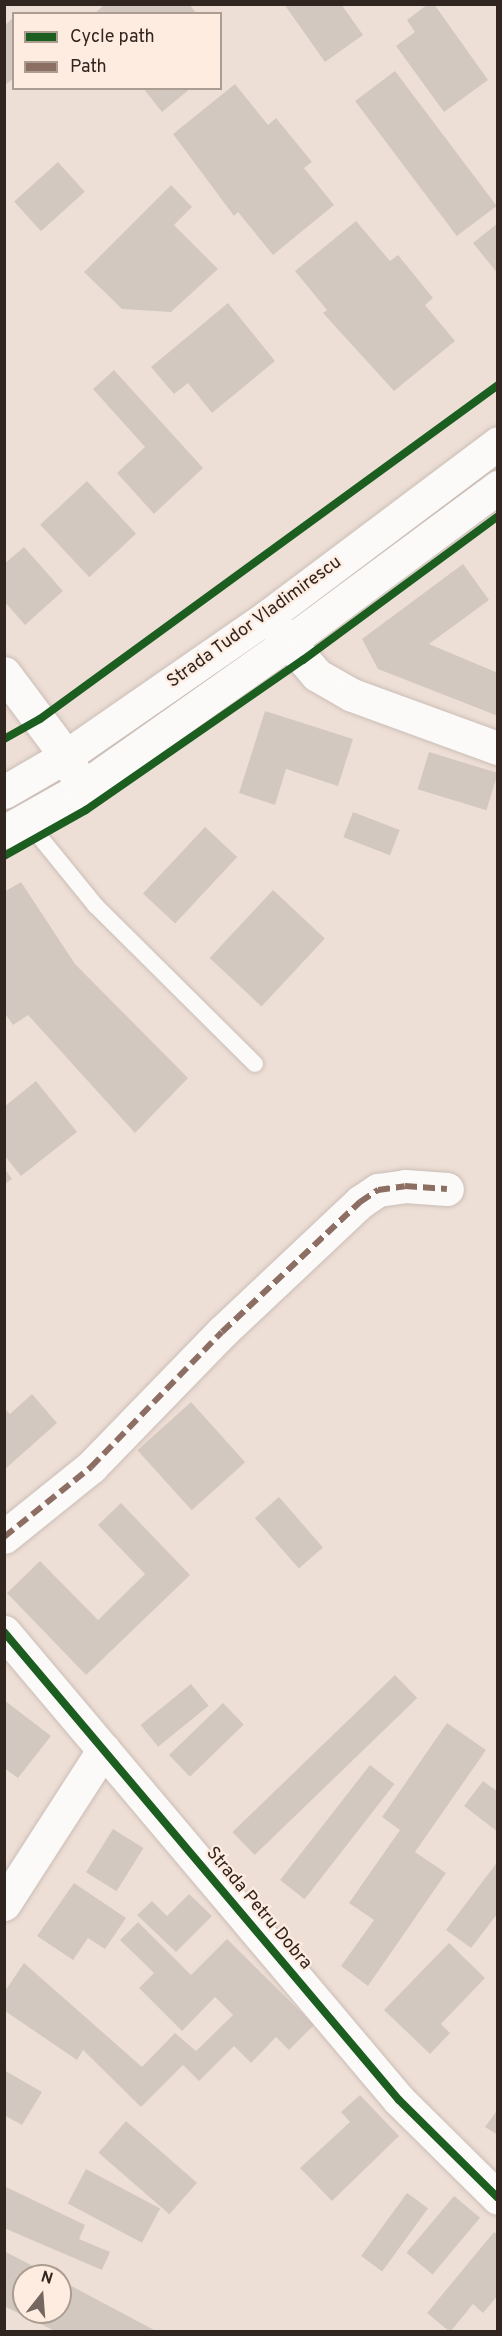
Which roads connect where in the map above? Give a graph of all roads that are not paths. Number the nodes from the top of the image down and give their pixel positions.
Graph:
1 (498, 443) edge
2 (498, 487) edge
3 (268, 616) junction
4 (287, 643) junction
5 (4, 673) edge
6 (498, 748) edge
7 (66, 756) junction
8 (82, 788) junction
9 (4, 792) edge
10 (15, 826) edge
11 (255, 1064) dead end
12 (447, 1189) dead end
13 (4, 1538) edge
14 (4, 1632) edge
15 (104, 1749) junction
16 (4, 1904) edge
17 (498, 2198) edge

1 - 3 street, Strada Tudor Vladimirescu
2 - 4 street, Strada Tudor Vladimirescu
3 - 4 street
3 - 7 street, Strada Tudor Vladimirescu
4 - 6 street
4 - 8 street, Strada Tudor Vladimirescu
5 - 7 street
7 - 8 street
7 - 9 street, Strada Tudor Vladimirescu
8 - 10 street, Strada Tudor Vladimirescu
10 - 11 lane
12 - 13 street
14 - 15 street, Strada Petru Dobra
15 - 16 street
15 - 17 street, Strada Petru Dobra

